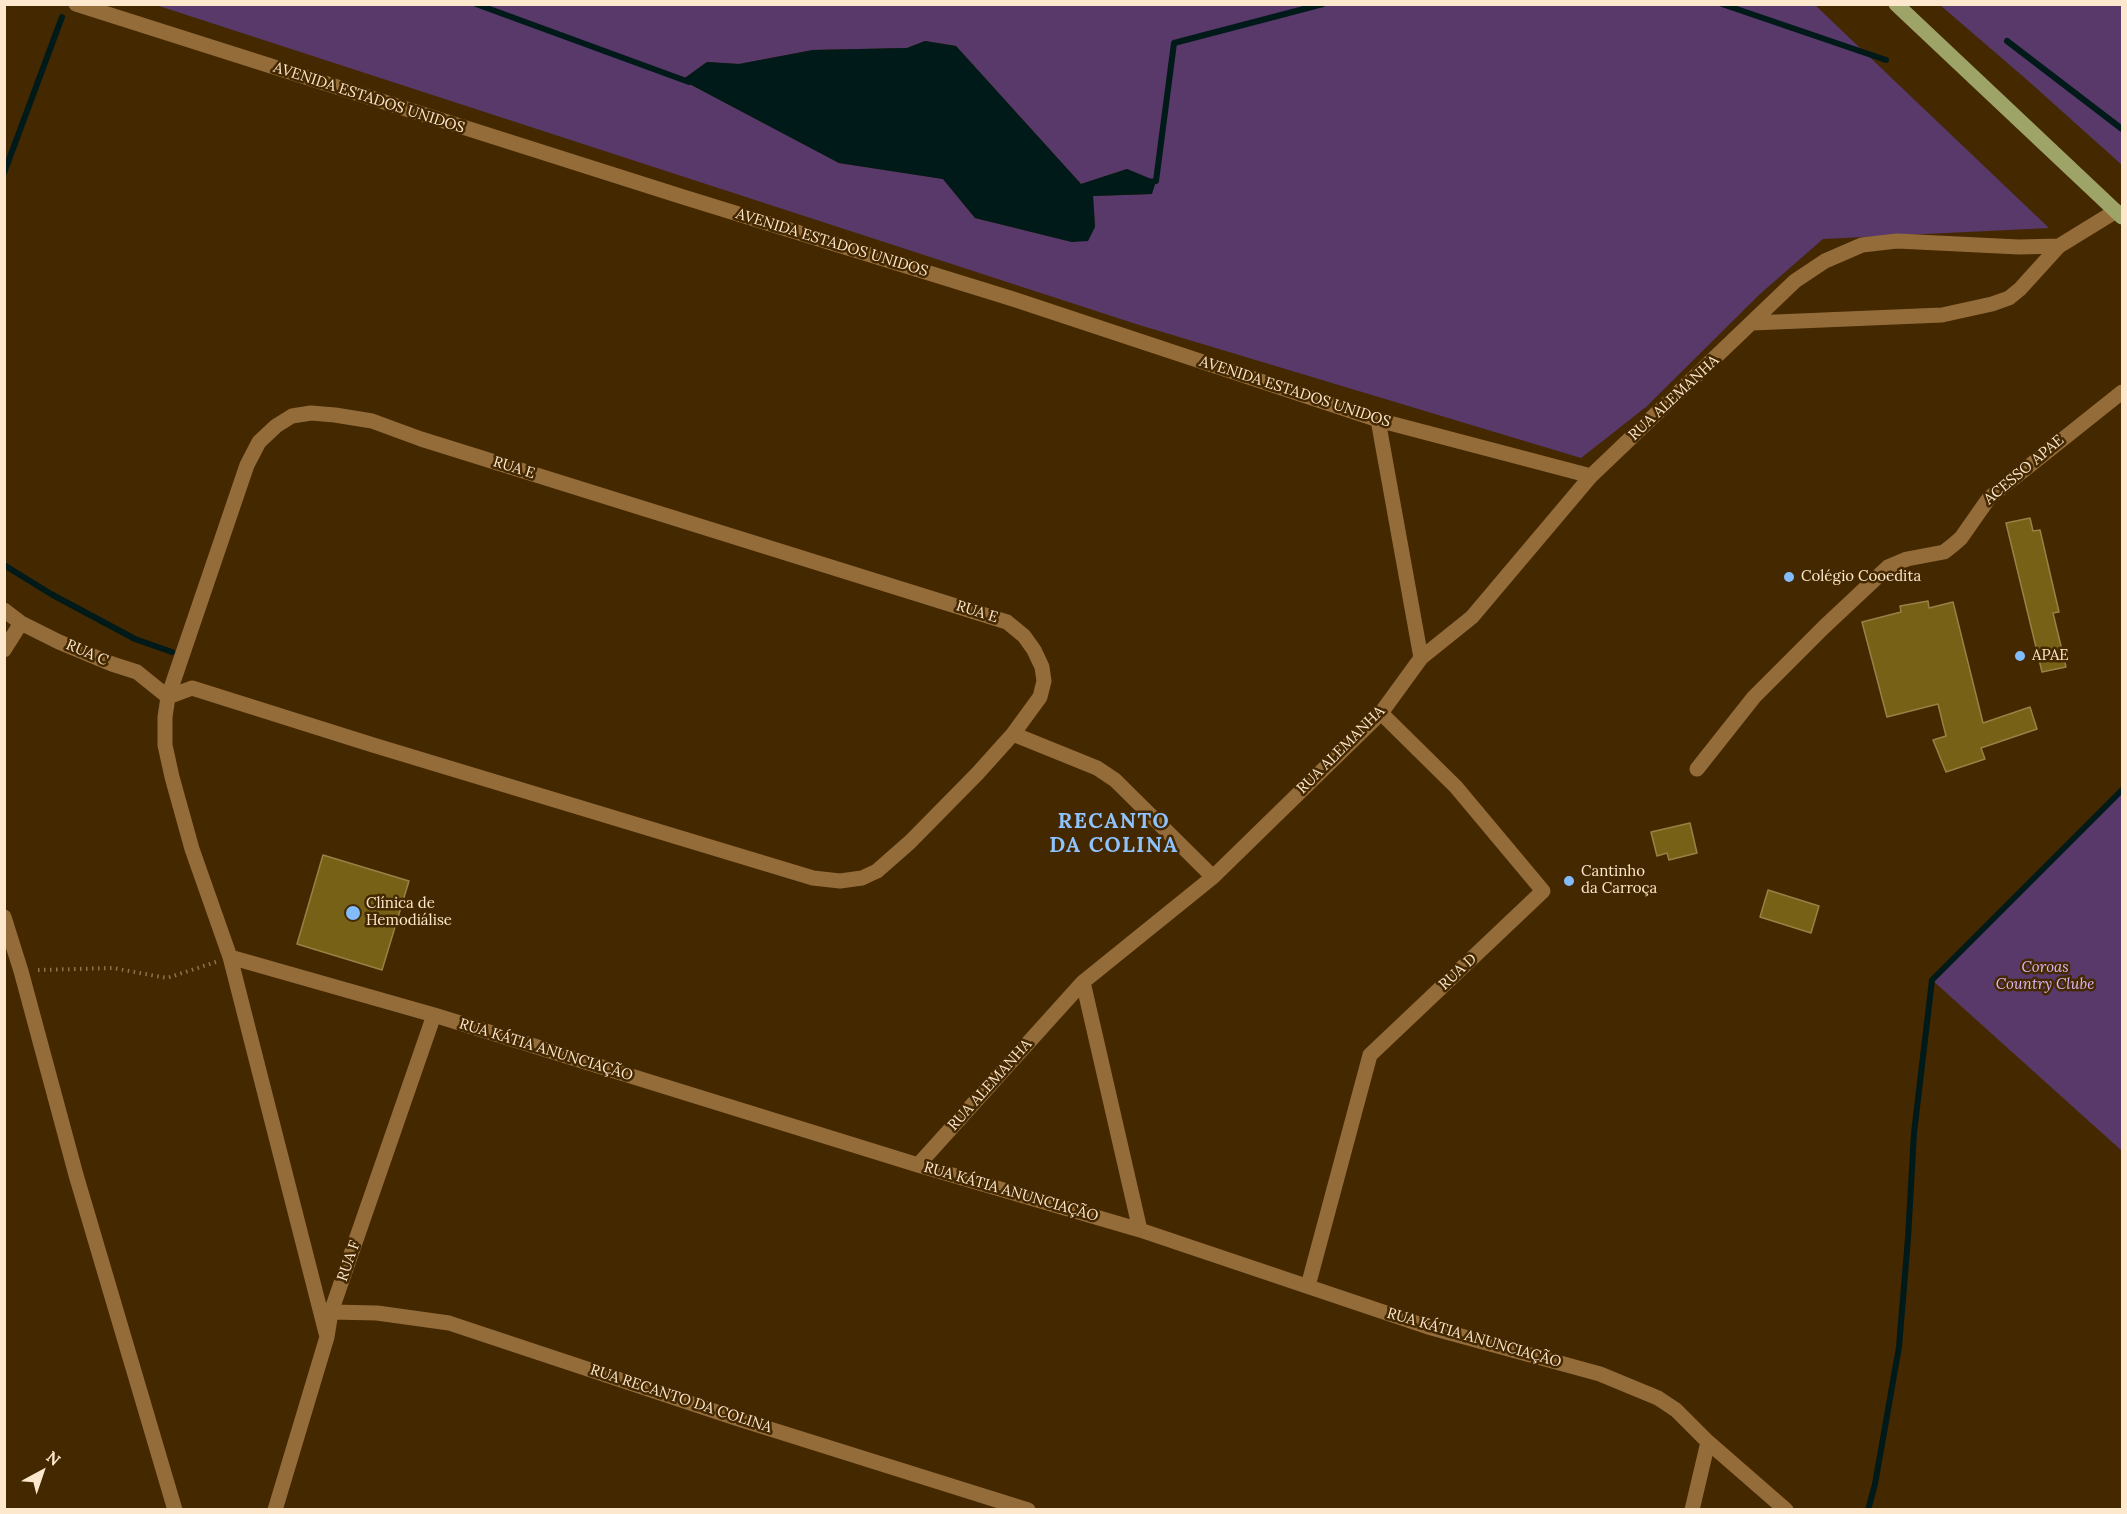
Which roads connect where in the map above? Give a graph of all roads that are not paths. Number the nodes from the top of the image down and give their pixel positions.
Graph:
1 (76, 4) edge
2 (1896, 4) edge
3 (2119, 214) edge
4 (2059, 246) junction
5 (1752, 323) junction
6 (2122, 392) edge
7 (1378, 420) junction
8 (1591, 476) junction
9 (4, 610) edge
10 (21, 623) junction
11 (4, 650) edge
12 (1421, 658) junction
13 (168, 697) junction
14 (1381, 713) junction
15 (1013, 734) junction
16 (1698, 769) dead end
17 (1213, 877) junction
18 (4, 917) edge
19 (230, 957) junction
20 (1083, 982) junction
21 (434, 1015) junction
22 (918, 1165) junction
23 (1140, 1230) junction
24 (1308, 1286) junction
25 (331, 1312) junction
26 (327, 1337) junction
27 (1708, 1442) junction
28 (1783, 1507) edge
29 (175, 1509) edge
30 (274, 1509) edge
31 (1028, 1509) edge
32 (1692, 1509) edge

1 - 7 street, AVENIDA ESTADOS UNIDOS
2 - 3 main road
3 - 4 street
4 - 5 street
4 - 5 street, RUA ALEMANHA
5 - 8 street, RUA ALEMANHA
6 - 16 street, ACESSO APAE
7 - 8 street, AVENIDA ESTADOS UNIDOS
7 - 12 street
8 - 12 street, RUA ALEMANHA
9 - 10 street, RUA C
10 - 11 street
10 - 13 street, RUA C
12 - 14 street, RUA ALEMANHA
13 - 15 street, RUA E
13 - 15 street, RUA E
13 - 19 street
14 - 17 street, RUA ALEMANHA
14 - 24 street, RUA D
15 - 17 street
17 - 20 street, RUA ALEMANHA
18 - 29 street
19 - 21 street, RUA KÁTIA ANUNCIAÇÃO
19 - 26 street
20 - 22 street, RUA ALEMANHA
20 - 23 street
21 - 22 street, RUA KÁTIA ANUNCIAÇÃO
21 - 25 street, RUA F
22 - 23 street, RUA KÁTIA ANUNCIAÇÃO
23 - 24 street, RUA KÁTIA ANUNCIAÇÃO
24 - 27 street, RUA KÁTIA ANUNCIAÇÃO
25 - 26 street, RUA F
25 - 31 street, RUA RECANTO DA COLINA
26 - 30 street, RUA F
27 - 28 street, RUA KÁTIA ANUNCIAÇÃO
27 - 32 street

